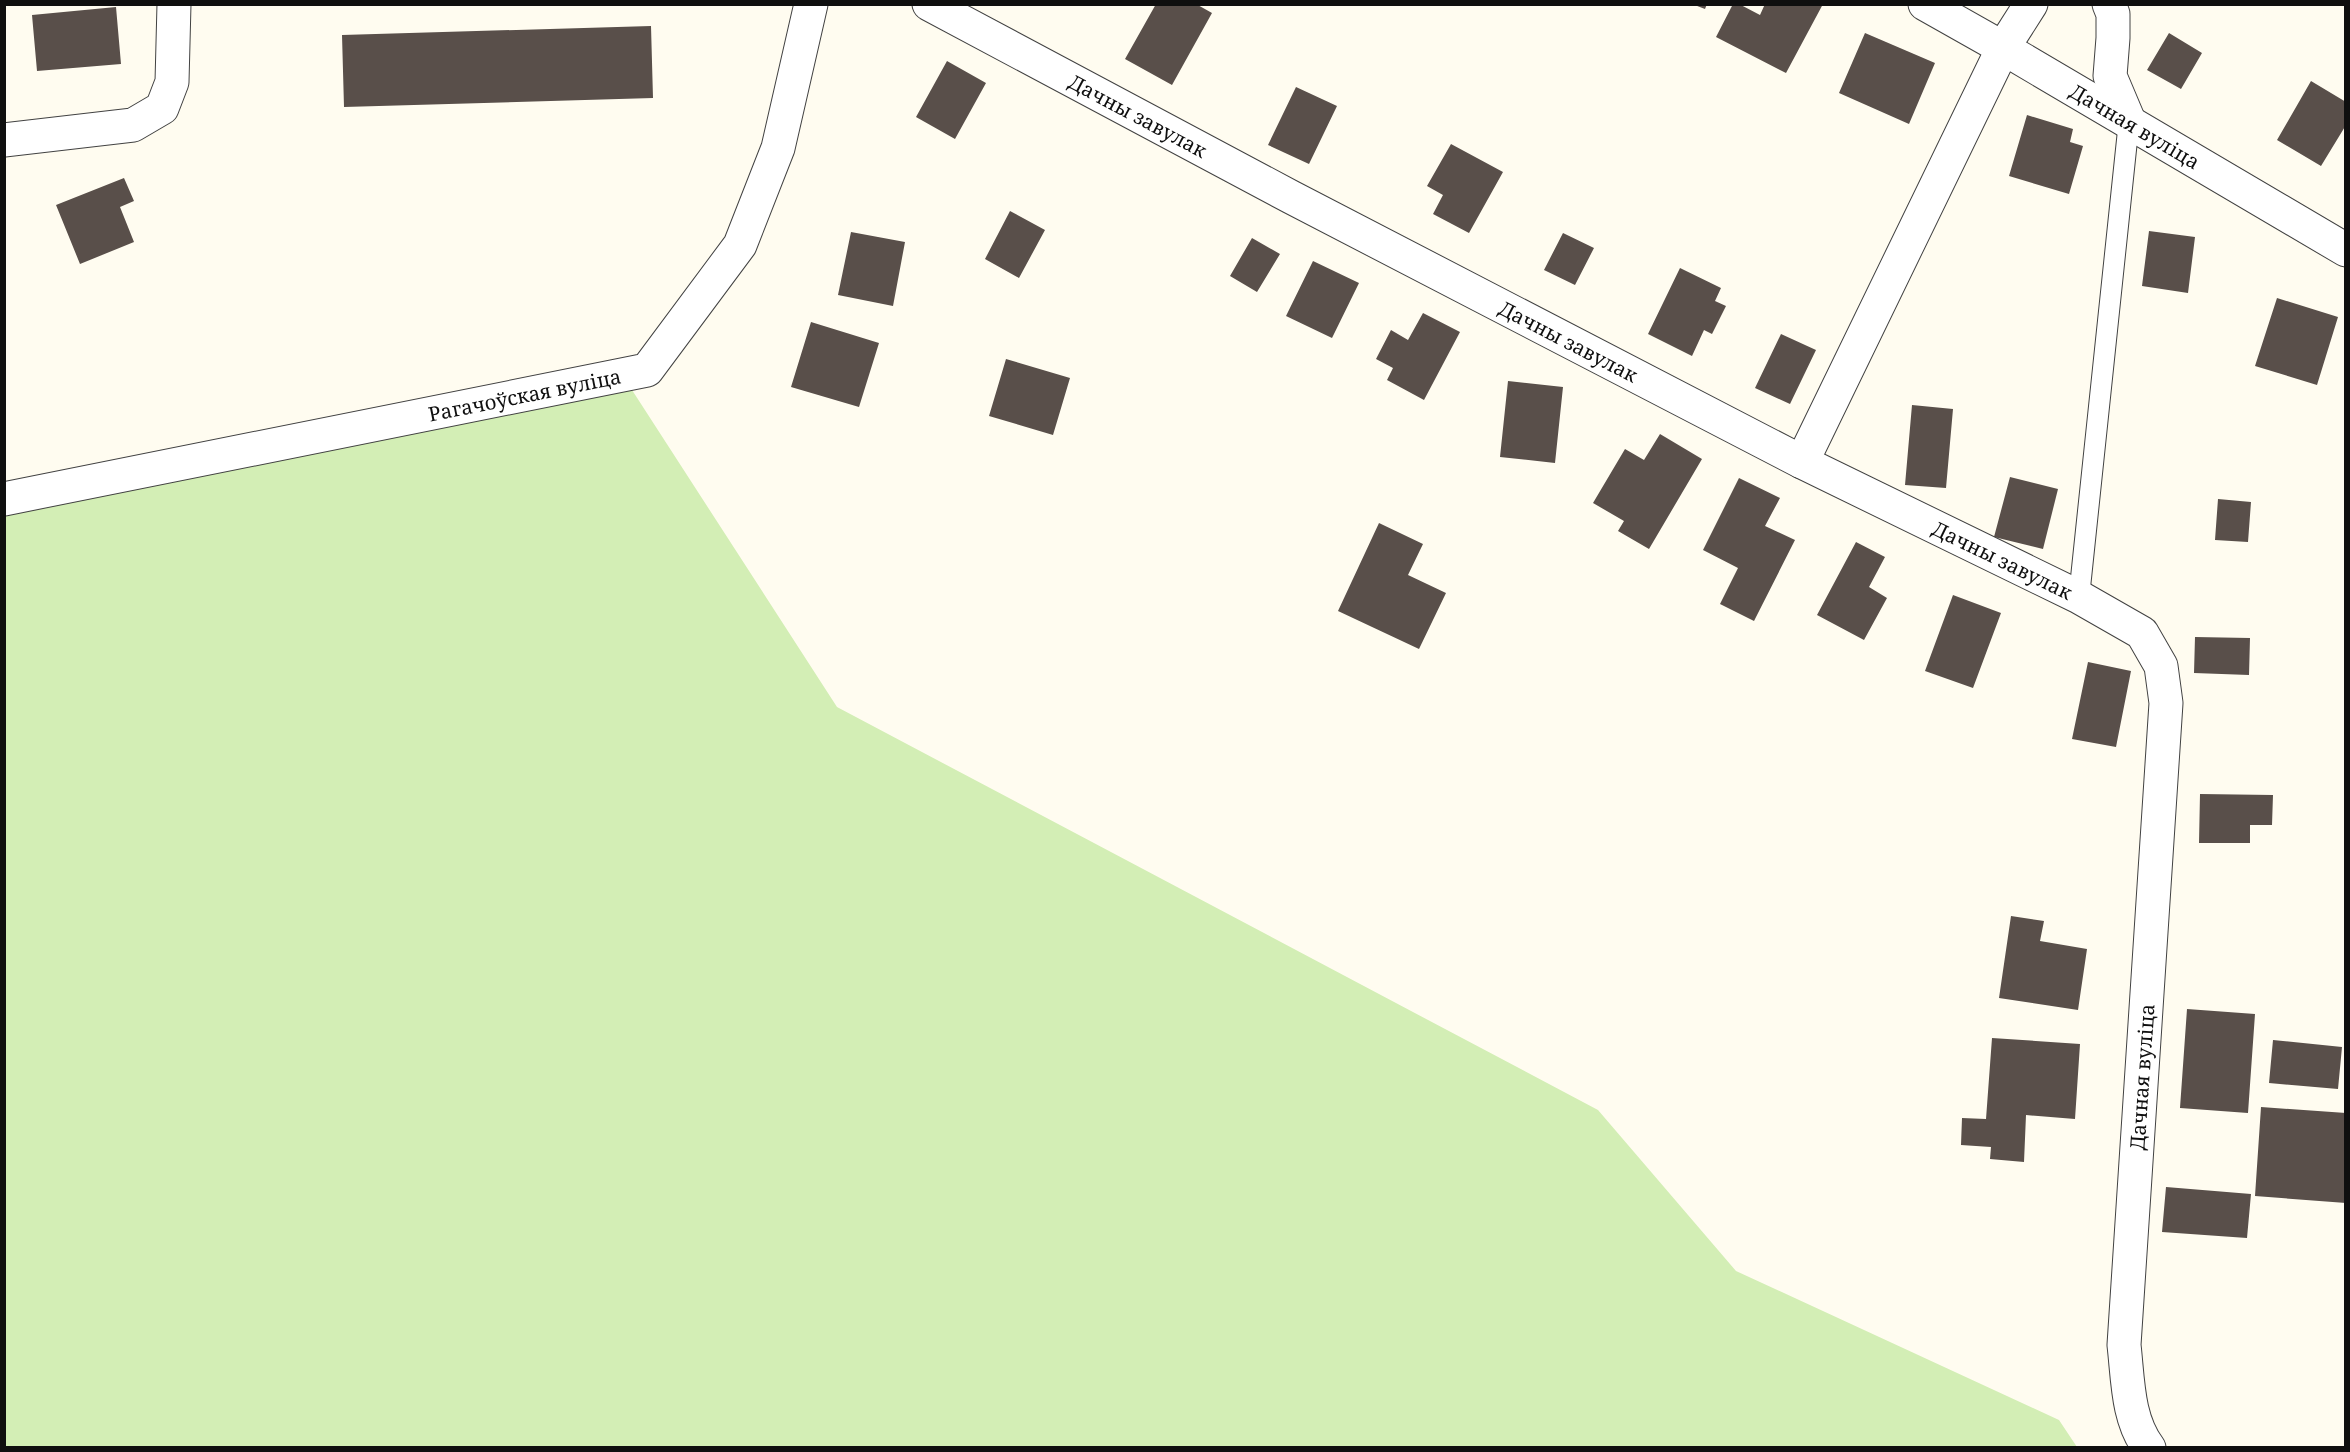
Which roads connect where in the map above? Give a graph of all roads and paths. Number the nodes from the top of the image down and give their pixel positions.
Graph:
1 (174, 4) edge
2 (811, 4) edge
3 (1924, 4) edge
4 (2031, 4) edge
5 (2109, 4) edge
6 (931, 5) edge
7 (2002, 48) junction
8 (2129, 122) junction
9 (4, 140) edge
10 (2346, 250) edge
11 (1802, 462) junction
12 (4, 499) edge
13 (2079, 597) junction
14 (2166, 703) joint
15 (2149, 1448) edge

1 - 9 street
2 - 12 street, Рагачоўская вуліца
3 - 7 street, Дачная вуліца
4 - 7 street
5 - 8 street
6 - 11 street, Дачны завулак
7 - 8 street, Дачная вуліца
7 - 11 street
8 - 10 street, Дачная вуліца
8 - 13 lane
11 - 13 street, Дачны завулак
13 - 14 street, Дачны завулак
14 - 15 street, Дачная вуліца

